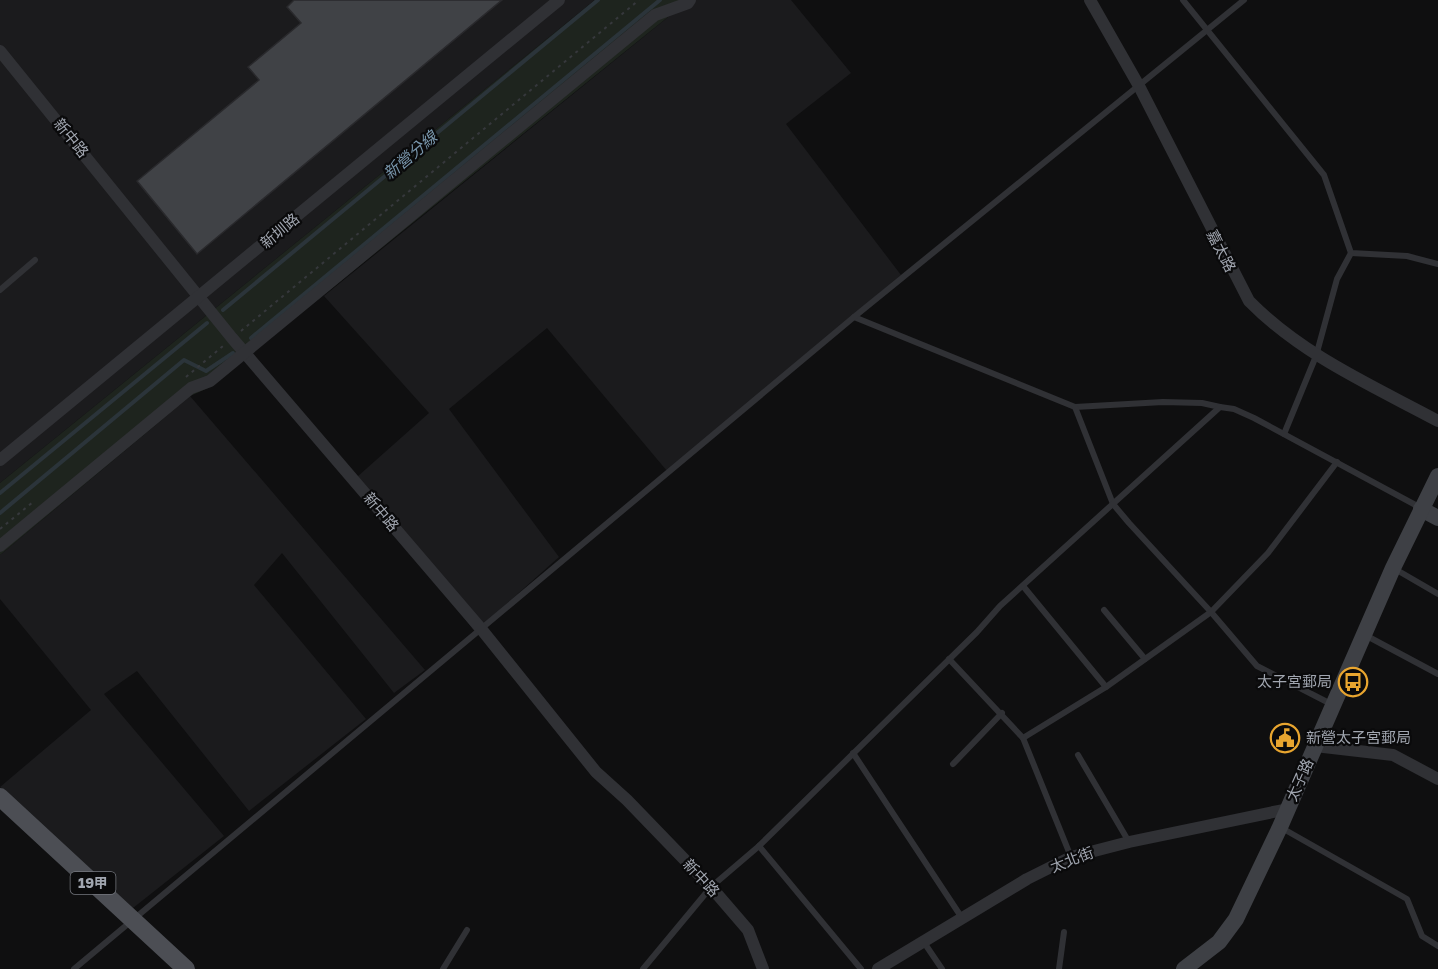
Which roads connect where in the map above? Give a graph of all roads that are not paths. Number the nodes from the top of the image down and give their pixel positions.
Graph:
1 (559, 0) edge
2 (690, 0) edge
3 (1090, 0) edge
4 (1183, 0) edge
5 (1244, 0) edge
6 (1208, 30) junction
7 (0, 51) edge
8 (1139, 86) junction
9 (1351, 253) junction
10 (35, 260) dead end
11 (1438, 264) edge
12 (0, 290) edge
13 (200, 297) junction
14 (854, 317) junction
15 (244, 352) junction
16 (1316, 356) junction
17 (1075, 407) junction
18 (1220, 407) junction
19 (1438, 421) edge
20 (1284, 434) junction
21 (0, 460) edge
22 (1337, 462) junction
23 (1438, 476) edge
24 (1113, 504) junction
25 (1421, 509) junction
26 (1438, 518) edge
27 (0, 546) edge
28 (1393, 568) junction
29 (1023, 586) junction
30 (1438, 594) edge
31 (1104, 610) dead end
32 (1211, 612) junction
33 (482, 630) junction
34 (1364, 634) junction
35 (949, 659) junction
36 (1145, 659) junction
37 (1438, 674) edge
38 (1106, 687) junction
39 (1333, 705) junction
40 (1002, 713) junction
41 (1023, 738) junction
42 (1315, 746) junction
43 (853, 753) junction
44 (1078, 755) dead end
45 (953, 764) dead end
46 (1438, 778) edge
47 (0, 796) edge
48 (1288, 809) junction
49 (1280, 827) junction
50 (1129, 842) junction
51 (759, 846) junction
52 (1071, 857) junction
53 (711, 887) junction
54 (962, 918) junction
55 (134, 920) junction
56 (467, 930) dead end
57 (1064, 932) dead end
58 (923, 941) junction
59 (1438, 946) edge
60 (74, 969) edge
61 (186, 969) edge
62 (443, 969) edge
63 (643, 969) edge
64 (763, 969) edge
65 (861, 969) edge
66 (879, 969) edge
67 (942, 969) edge
68 (1059, 969) edge
69 (1184, 969) edge

1 - 13 street, 新圳路
2 - 15 street
3 - 8 street, 嘉太路
4 - 6 lane
5 - 6 lane
6 - 8 lane
6 - 9 lane
7 - 13 street, 新中路
8 - 14 lane
8 - 16 street, 嘉太路
9 - 11 lane
9 - 16 lane
10 - 12 lane
13 - 15 street, 新中路
13 - 21 street, 新圳路
14 - 17 lane
14 - 33 lane
15 - 27 street
15 - 33 street, 新中路
16 - 19 street, 嘉太路
16 - 20 lane
17 - 18 lane
17 - 24 lane
18 - 20 lane
18 - 24 lane
20 - 22 lane
22 - 25 lane
22 - 32 lane
23 - 25 street, 太子路
24 - 29 lane
24 - 32 lane
25 - 26 street
25 - 28 street, 太子路
28 - 30 lane
28 - 34 street, 太子路
29 - 35 lane
29 - 38 lane
31 - 36 lane
32 - 36 lane
32 - 39 lane
33 - 53 street, 新中路
33 - 55 lane
34 - 37 lane
34 - 39 street, 太子路
35 - 40 lane
35 - 43 lane
36 - 38 lane
38 - 41 lane
39 - 42 street, 太子路
40 - 41 lane
40 - 45 lane
41 - 52 lane
42 - 46 street
42 - 48 street, 太子路
43 - 51 lane
43 - 54 lane
44 - 50 lane
47 - 55 main road, 19甲
48 - 49 street, 太子路
48 - 50 street, 太北街
49 - 59 lane
49 - 69 street, 太子路
50 - 52 street, 太北街
51 - 53 lane
51 - 65 lane
52 - 54 street, 太北街
53 - 63 lane
53 - 64 street, 新中路
54 - 58 street, 太北街
55 - 60 lane
55 - 61 main road, 19甲
56 - 62 lane
57 - 68 lane
58 - 66 street, 太北街
58 - 67 lane

